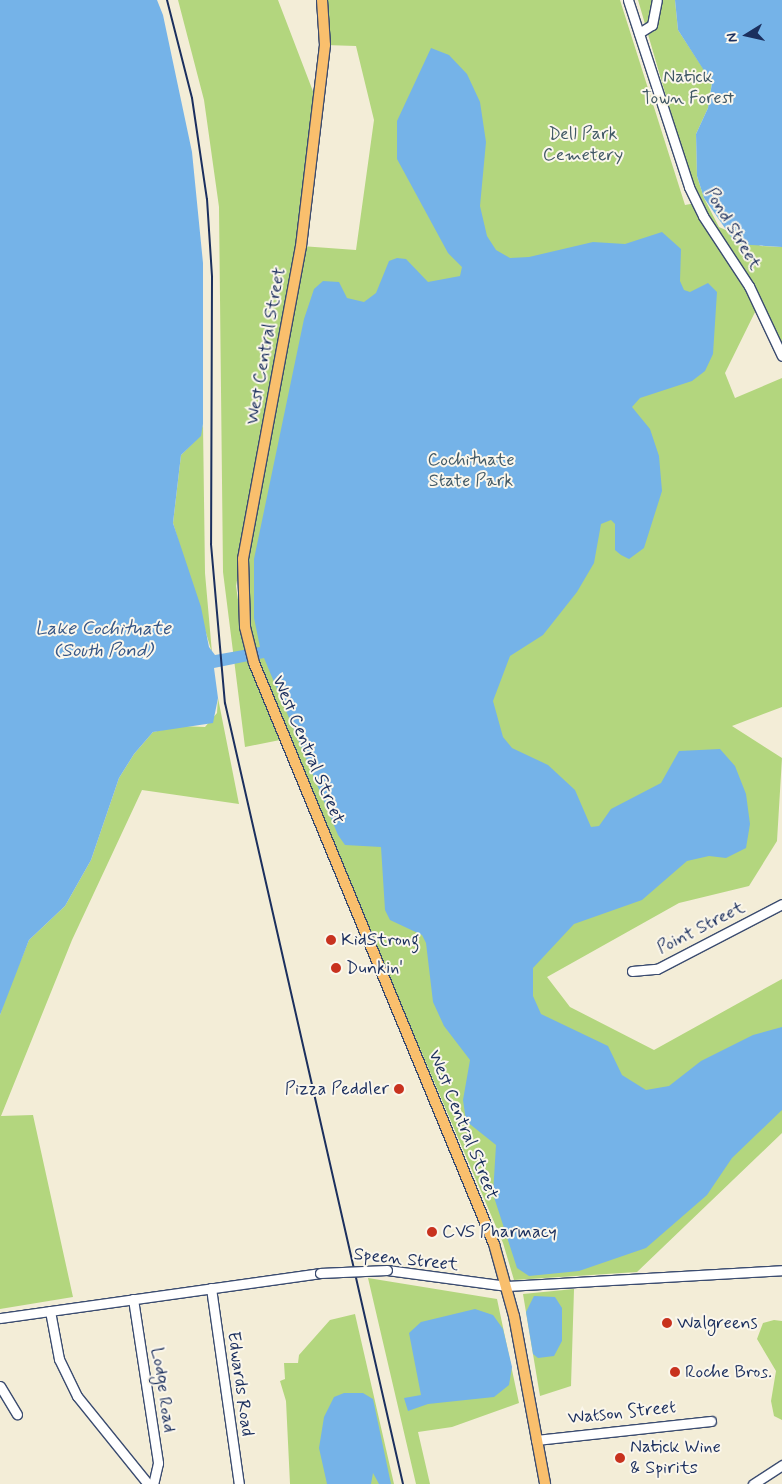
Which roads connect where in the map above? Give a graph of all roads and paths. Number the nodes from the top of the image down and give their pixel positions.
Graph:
1 (322, 0) edge
2 (628, 0) edge
3 (657, 0) edge
4 (639, 33) junction
5 (782, 356) edge
6 (782, 904) edge
7 (632, 971) dead end
8 (782, 1270) edge
9 (507, 1286) junction
10 (211, 1288) junction
11 (133, 1299) junction
12 (50, 1311) junction
13 (0, 1318) edge
14 (0, 1386) edge
15 (17, 1414) dead end
16 (710, 1421) dead end
17 (536, 1440) junction
18 (782, 1465) edge
19 (148, 1484) edge
20 (153, 1484) edge
21 (239, 1484) edge
22 (545, 1484) edge
23 (753, 1484) edge

1 - 9 main road, West Central Street
2 - 4 street, Pond Street
3 - 4 street
4 - 5 street, Pond Street
6 - 7 street, Point Street
8 - 9 street, Speen Street
9 - 10 street, Speen Street, bridge
9 - 17 main road, West Central Street
10 - 11 street, Speen Street
10 - 21 street, Edwards Road
11 - 12 street, Speen Street
11 - 20 street, Lodge Road
12 - 13 street, Speen Street
12 - 19 street
14 - 15 street
16 - 17 street, Watson Street
17 - 22 main road, West Central Street
18 - 23 street

